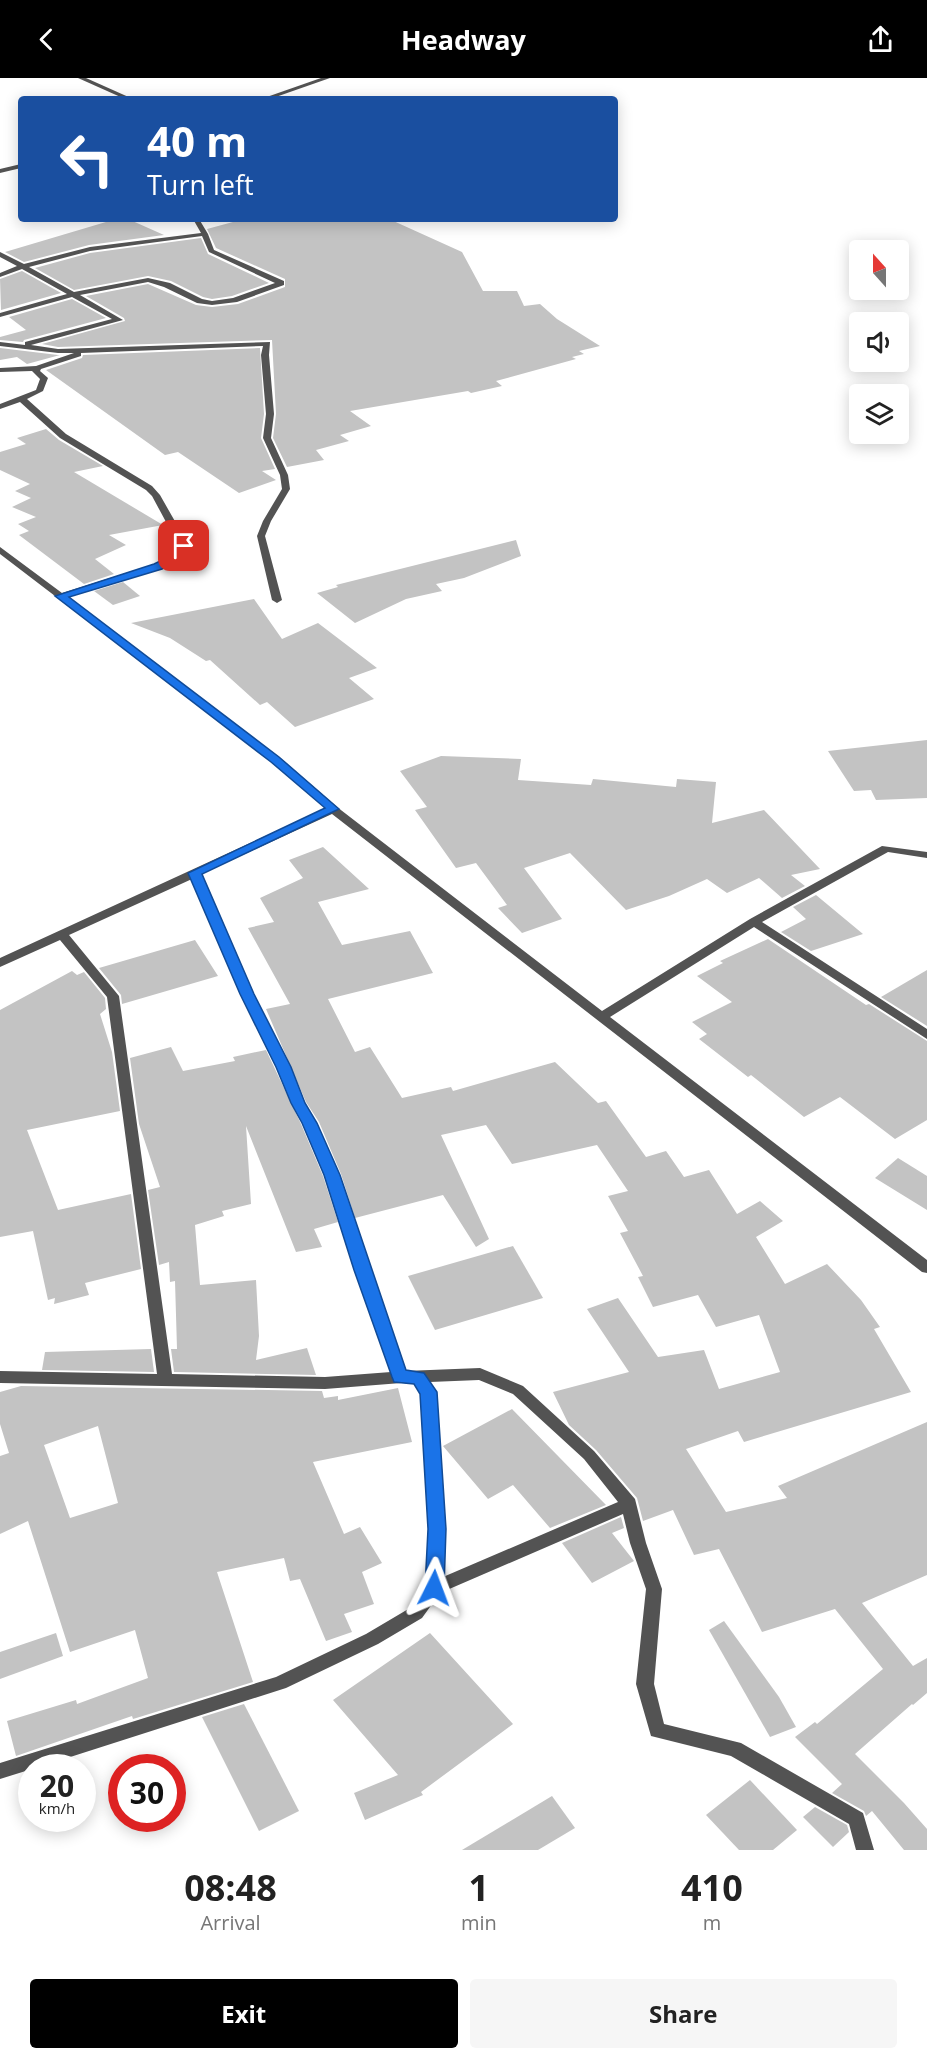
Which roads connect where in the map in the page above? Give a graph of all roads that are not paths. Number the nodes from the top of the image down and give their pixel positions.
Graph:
1 (81, 78) edge
2 (327, 78) edge
3 (123, 96) edge
4 (273, 96) edge
5 (18, 167) edge
6 (0, 171) edge
7 (198, 222) edge
8 (205, 234) junction
9 (0, 254) edge
10 (21, 267) junction
11 (0, 275) edge
12 (75, 294) junction
13 (0, 315) edge
14 (0, 344) edge
15 (19, 346) junction
16 (93, 350) junction
17 (37, 368) junction
18 (0, 370) edge
19 (22, 399) junction
20 (0, 407) edge
21 (0, 550) edge
22 (61, 596) junction
23 (277, 600) dead end
24 (333, 809) junction
25 (927, 855) edge
26 (195, 873) junction
27 (753, 922) junction
28 (62, 934) junction
29 (0, 963) edge
30 (602, 1016) junction
31 (927, 1035) edge
32 (927, 1268) edge
33 (0, 1377) edge
34 (400, 1377) junction
35 (418, 1377) junction
36 (165, 1380) junction
37 (629, 1504) junction
38 (434, 1588) junction
39 (0, 1771) edge
40 (865, 1850) edge

1 - 3 street
2 - 4 street
5 - 6 street
7 - 8 street
8 - 10 street
8 - 12 street
9 - 10 street
10 - 11 street
10 - 12 street
12 - 13 street
12 - 15 street
14 - 15 street
15 - 16 street
16 - 17 street
16 - 23 street
17 - 18 street
17 - 19 street
19 - 20 street
19 - 22 street
21 - 22 street
22 - 24 street
24 - 26 street
24 - 30 street
25 - 27 street
26 - 28 street
26 - 34 street
27 - 30 street
27 - 31 street
28 - 29 street
28 - 36 street
30 - 32 street
33 - 36 street
34 - 35 street
34 - 36 street
35 - 37 street
35 - 38 street
37 - 38 street
37 - 40 street
38 - 39 street

